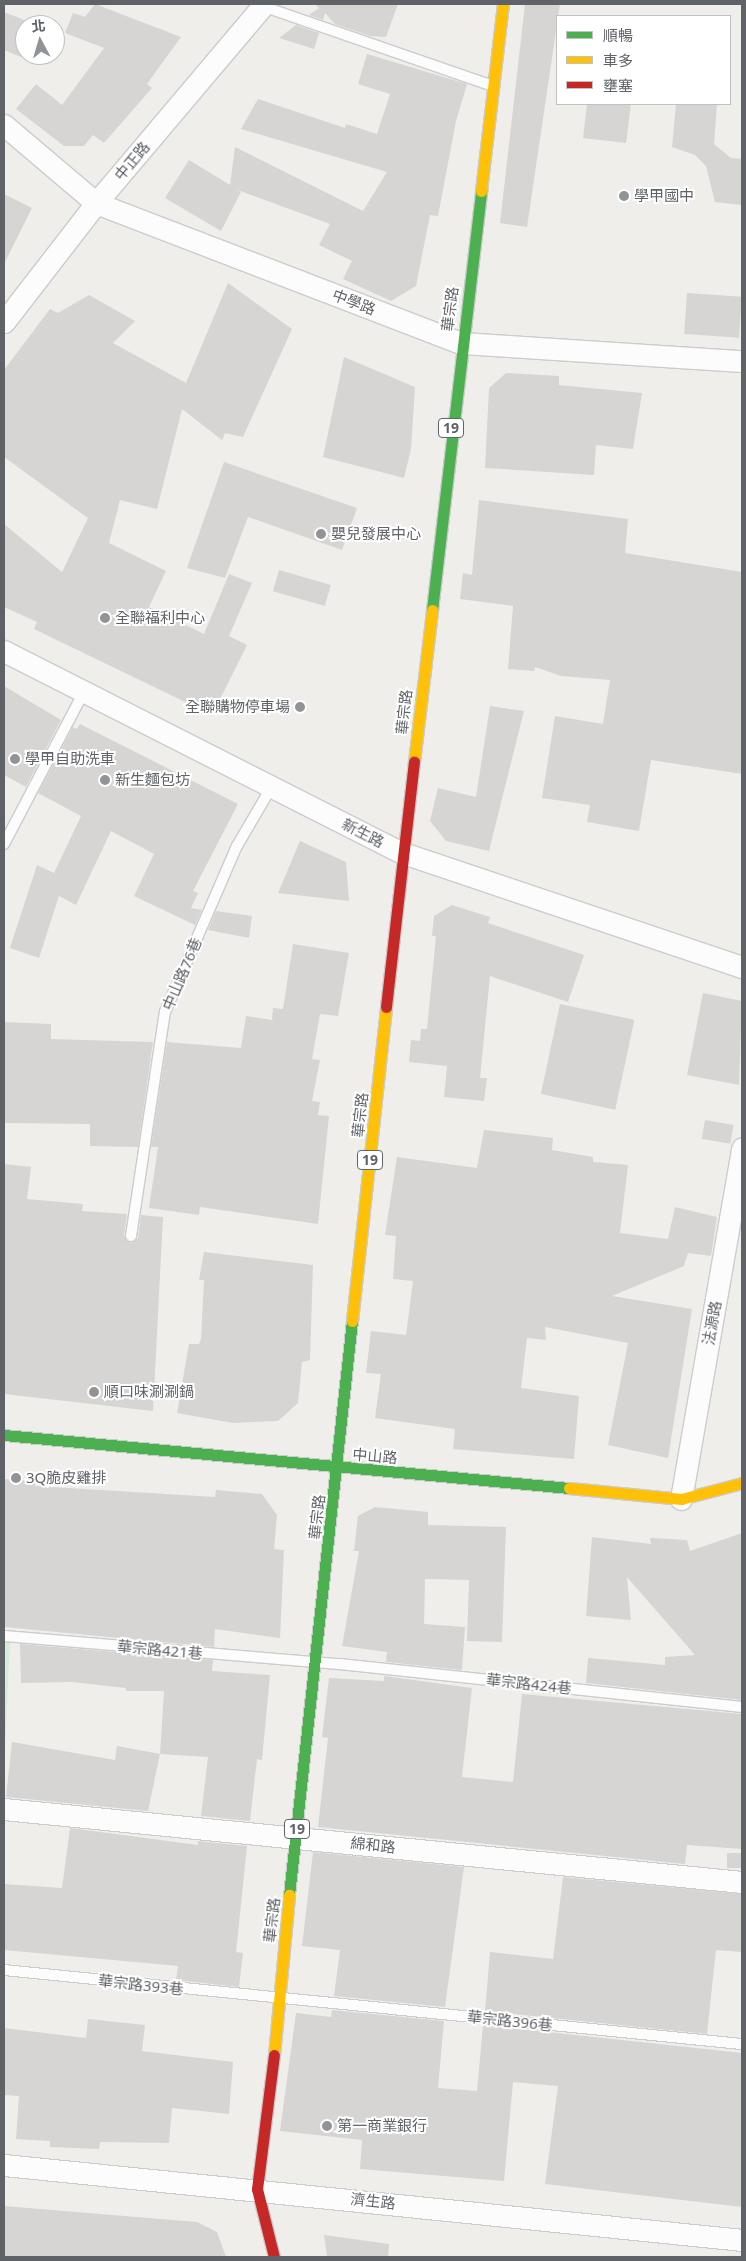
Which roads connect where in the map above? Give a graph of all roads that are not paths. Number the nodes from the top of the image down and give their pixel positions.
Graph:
1 (503, 4) edge
2 (263, 5) edge
3 (493, 86) junction
4 (4, 124) edge
5 (96, 203) junction
6 (4, 322) edge
7 (460, 343) junction
8 (742, 361) edge
9 (4, 651) edge
10 (85, 690) junction
11 (272, 786) junction
12 (4, 844) edge
13 (403, 853) junction
14 (742, 968) edge
15 (742, 1148) edge
16 (131, 1236) dead end
17 (4, 1435) edge
18 (337, 1468) junction
19 (742, 1483) edge
20 (681, 1498) junction
21 (4, 1636) edge
22 (316, 1664) junction
23 (742, 1707) edge
24 (4, 1809) edge
25 (296, 1837) junction
26 (742, 1882) edge
27 (4, 1970) edge
28 (278, 1999) junction
29 (742, 2044) edge
30 (4, 2165) edge
31 (257, 2189) junction
32 (742, 2240) edge
33 (274, 2257) edge

1 - 3 main road, 華宗路 / 19
2 - 3 lane
2 - 5 street, 中正路
3 - 7 main road, 華宗路 / 19
4 - 5 street, 中學路
5 - 6 street, 中正路
5 - 7 street, 中學路
7 - 8 street, 中學路
7 - 13 main road, 華宗路 / 19
9 - 10 street, 新生路
10 - 11 street, 新生路
10 - 12 lane
11 - 13 street, 新生路
11 - 16 lane, 中山路76巷
13 - 14 street, 新生路
13 - 18 main road, 華宗路 / 19
15 - 20 street, 法源路
17 - 18 main road, 中山路
18 - 20 main road, 中山路
18 - 22 main road, 華宗路 / 19
19 - 20 main road, 中山路
21 - 22 lane, 華宗路421巷
22 - 23 lane, 華宗路424巷
22 - 25 main road, 華宗路 / 19
24 - 25 street, 綿和路
25 - 26 street, 綿和路
25 - 28 main road, 華宗路 / 19
27 - 28 lane, 華宗路393巷
28 - 29 lane, 華宗路396巷
28 - 31 main road, 華宗路 / 19
30 - 31 street, 濟生路
31 - 32 street, 濟生路
31 - 33 main road, 華宗路 / 19

